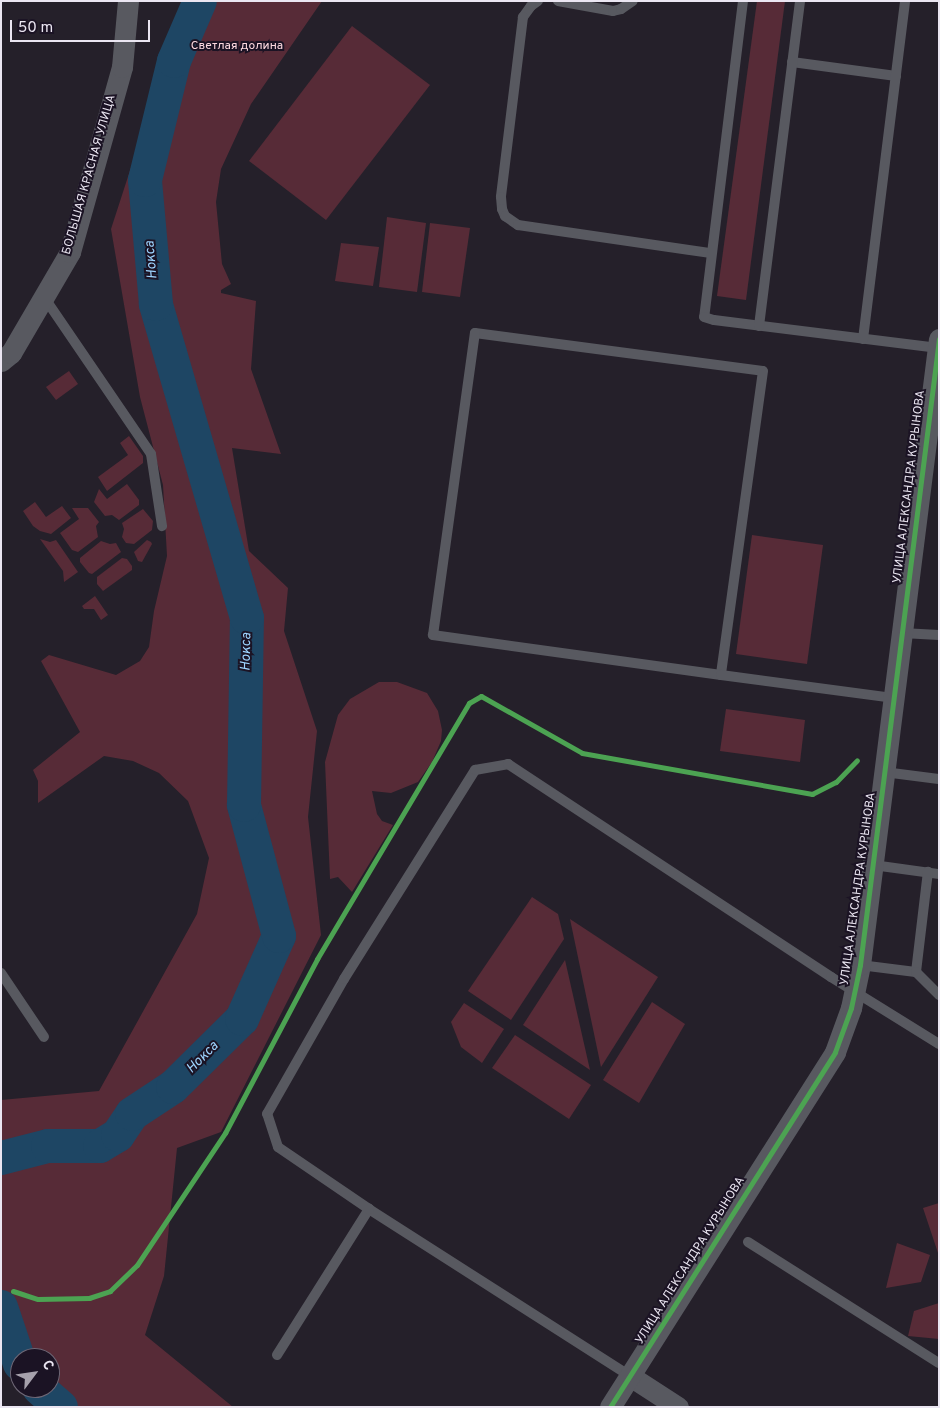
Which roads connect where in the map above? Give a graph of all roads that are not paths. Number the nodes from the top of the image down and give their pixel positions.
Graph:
1 (128, 1) edge
2 (538, 1) edge
3 (558, 1) edge
4 (633, 1) edge
5 (743, 1) edge
6 (800, 1) edge
7 (906, 1) edge
8 (792, 62) junction
9 (896, 76) junction
10 (711, 253) junction
11 (44, 297) junction
12 (759, 326) junction
13 (863, 339) junction
14 (938, 344) edge
15 (1, 362) edge
16 (932, 443) edge
17 (162, 526) dead end
18 (902, 633) junction
19 (939, 635) edge
20 (721, 675) junction
21 (894, 698) junction
22 (884, 772) junction
23 (939, 779) edge
24 (873, 865) junction
25 (934, 873) edge
26 (860, 965) junction
27 (916, 972) junction
28 (1, 973) edge
29 (856, 992) junction
30 (939, 995) edge
31 (44, 1037) dead end
32 (939, 1044) edge
33 (369, 1209) junction
34 (748, 1242) dead end
35 (277, 1355) dead end
36 (939, 1363) edge
37 (630, 1376) junction
38 (610, 1407) edge
39 (678, 1407) edge

1 - 11 street, БОЛЬШАЯ КРАСНАЯ УЛИЦА
2 - 10 lane
3 - 4 lane
5 - 10 lane
6 - 8 lane
7 - 9 lane
8 - 9 lane
8 - 12 lane
9 - 13 lane
10 - 12 lane
11 - 15 street, БОЛЬШАЯ КРАСНАЯ УЛИЦА
11 - 17 lane
12 - 13 lane
13 - 14 lane
14 - 16 street, УЛИЦА АЛЕКСАНДРА КУРЫНОВА
16 - 18 street, УЛИЦА АЛЕКСАНДРА КУРЫНОВА
18 - 19 lane
18 - 21 street, УЛИЦА АЛЕКСАНДРА КУРЫНОВА
20 - 20 lane
20 - 21 lane
21 - 22 street, УЛИЦА АЛЕКСАНДРА КУРЫНОВА
22 - 23 lane
22 - 24 street, УЛИЦА АЛЕКСАНДРА КУРЫНОВА
24 - 25 lane
24 - 26 street, УЛИЦА АЛЕКСАНДРА КУРЫНОВА
25 - 27 lane
26 - 27 lane
26 - 29 street, УЛИЦА АЛЕКСАНДРА КУРЫНОВА
27 - 30 lane
28 - 31 lane
29 - 32 lane
29 - 33 lane
29 - 37 street, УЛИЦА АЛЕКСАНДРА КУРЫНОВА
33 - 35 lane
33 - 37 lane
34 - 36 lane
37 - 38 street, УЛИЦА АЛЕКСАНДРА КУРЫНОВА
37 - 39 street

